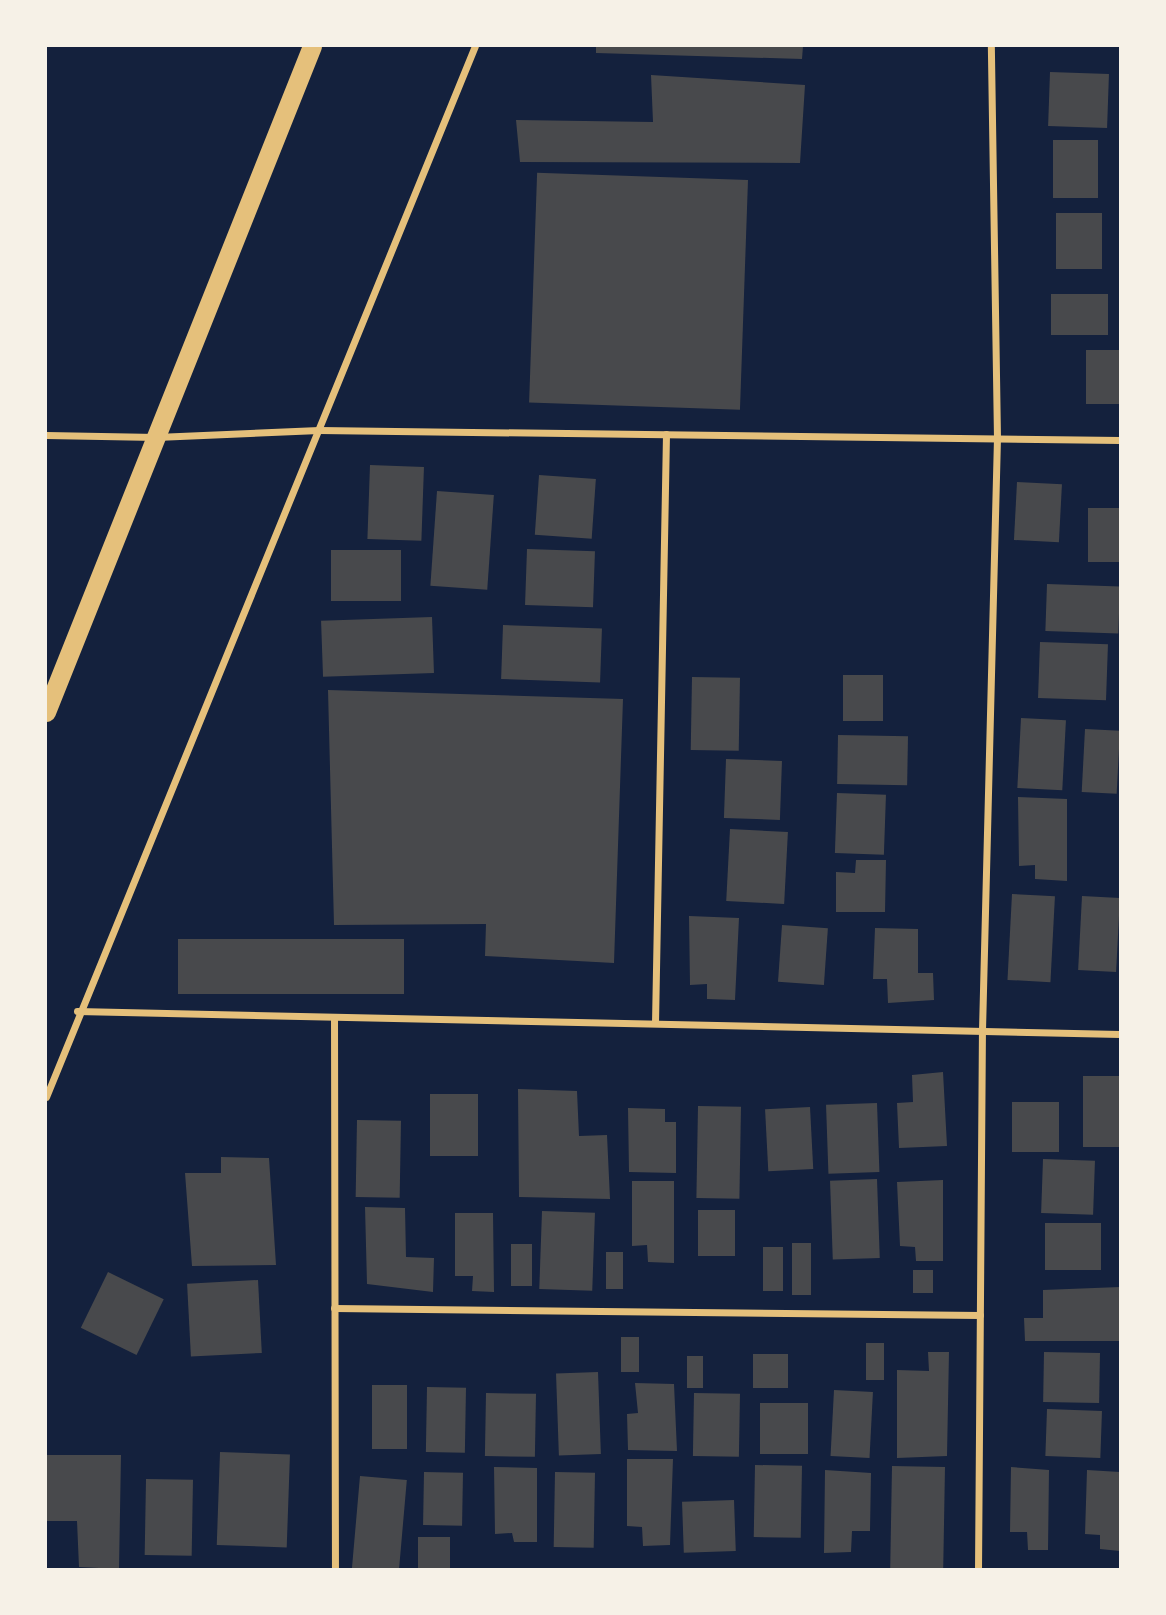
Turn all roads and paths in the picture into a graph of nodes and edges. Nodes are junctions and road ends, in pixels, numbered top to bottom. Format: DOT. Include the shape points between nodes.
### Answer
graph roads {
  1 [pos="312,46"];
  2 [pos="475,46"];
  3 [pos="991,46"];
  4 [pos="319,430"];
  5 [pos="666,434"];
  6 [pos="46,435"];
  7 [pos="156,437"];
  8 [pos="997,438"];
  9 [pos="1121,440"];
  10 [pos="46,712"];
  11 [pos="78,1011"];
  12 [pos="334,1017"];
  13 [pos="655,1023"];
  14 [pos="982,1030"];
  15 [pos="1121,1034"];
  16 [pos="46,1097"];
  17 [pos="334,1308"];
  18 [pos="980,1315"];
  19 [pos="335,1570"];
  20 [pos="978,1570"];
  1 -- 7 [label="highway"];
  2 -- 4 [label="street"];
  3 -- 8 [label="street"];
  4 -- 5 [label="street"];
  4 -- 7 [label="street"];
  4 -- 11 [label="street"];
  5 -- 8 [label="street"];
  5 -- 13 [label="street"];
  6 -- 7 [label="street"];
  7 -- 10 [label="highway"];
  8 -- 9 [label="street"];
  8 -- 14 [label="street"];
  11 -- 12 [label="street"];
  11 -- 16 [label="street"];
  12 -- 13 [label="street"];
  12 -- 17 [label="street"];
  13 -- 14 [label="street"];
  14 -- 15 [label="street"];
  14 -- 18 [label="street"];
  17 -- 18 [label="street"];
  17 -- 19 [label="street"];
  18 -- 20 [label="street"];
}
